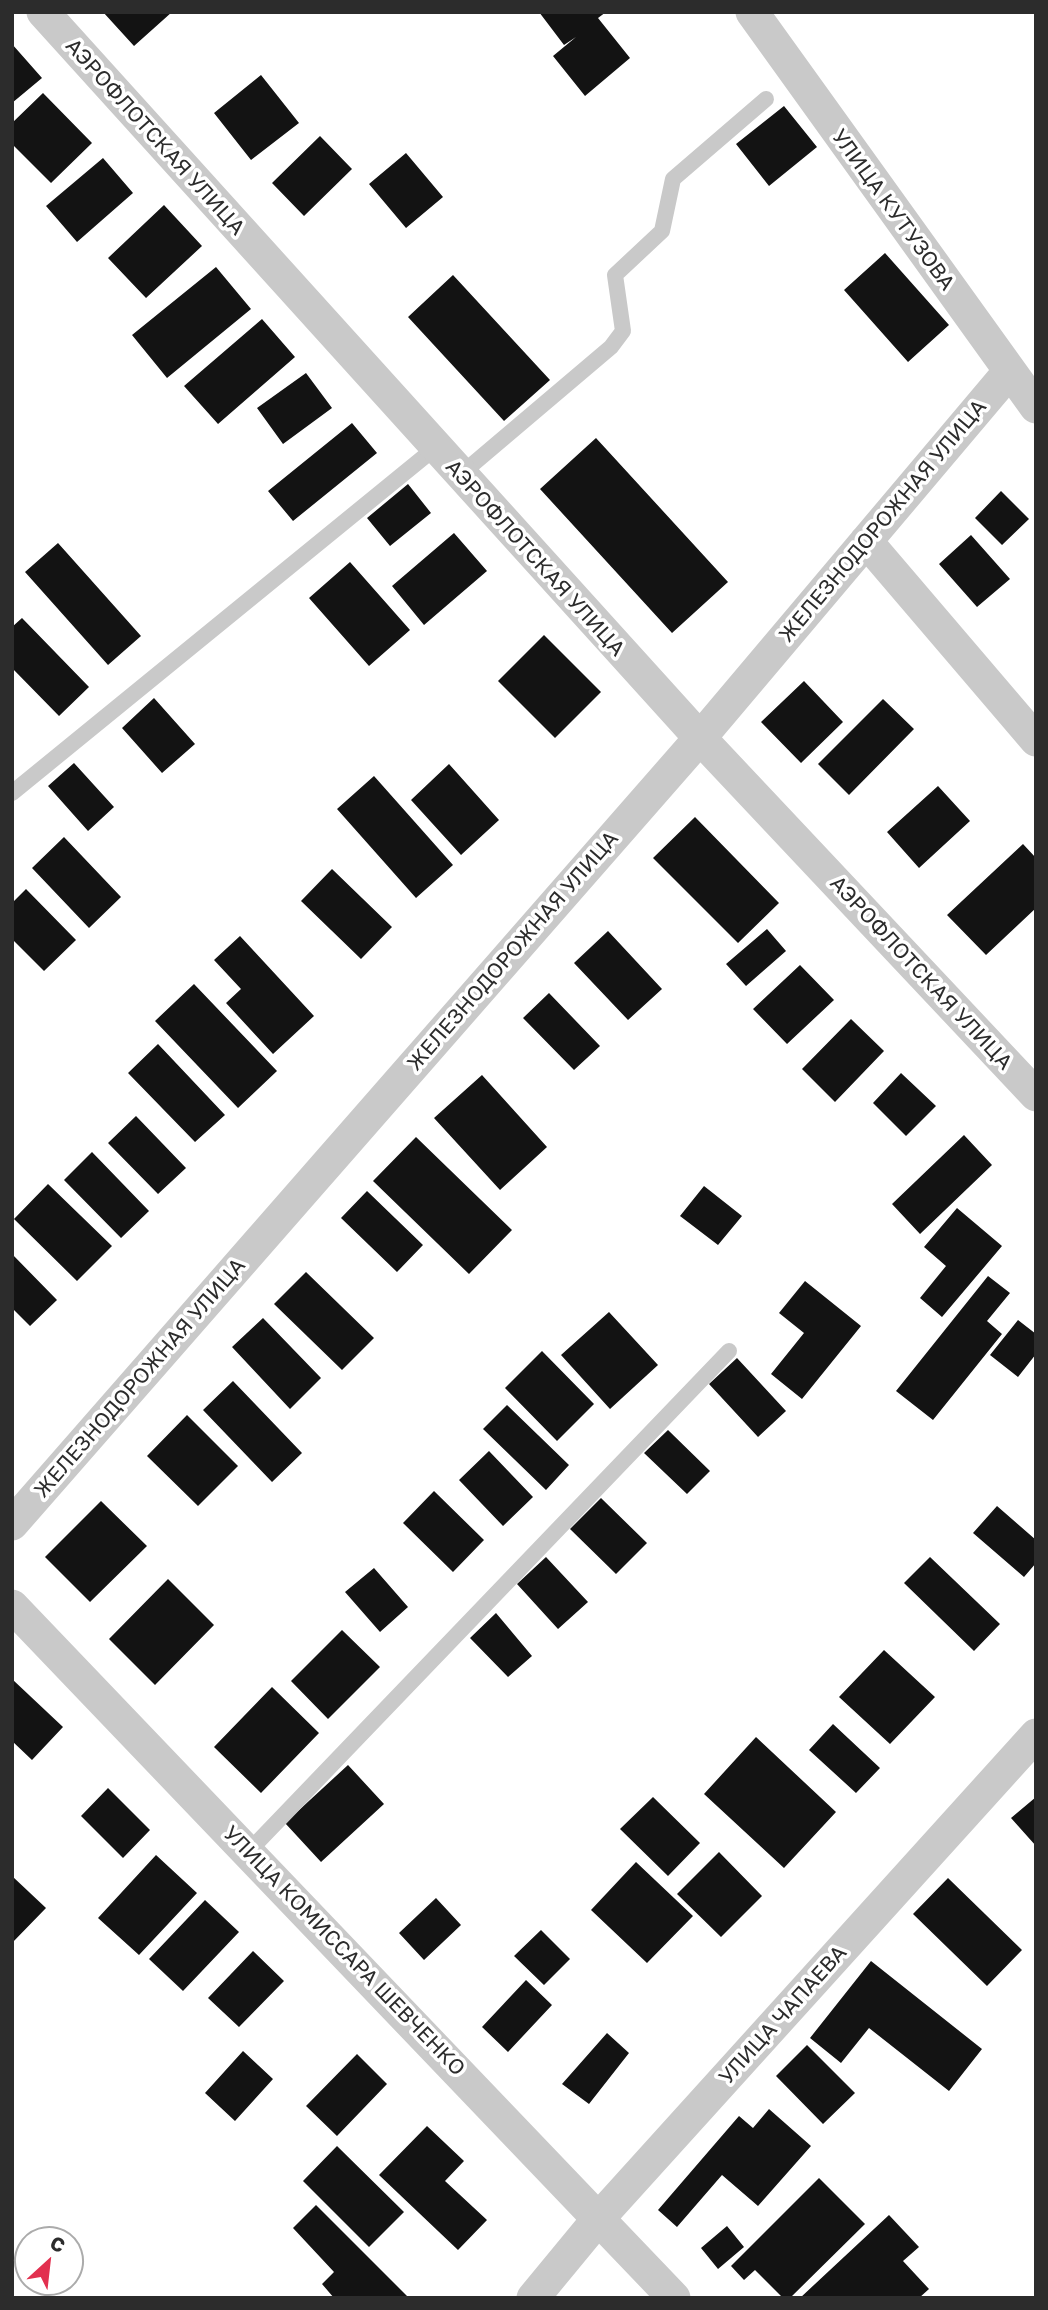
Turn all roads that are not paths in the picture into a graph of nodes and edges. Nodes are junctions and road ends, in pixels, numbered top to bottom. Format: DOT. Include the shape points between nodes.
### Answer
graph roads {
  1 [pos="43,12"];
  2 [pos="752,12"];
  3 [pos="766,99"];
  4 [pos="1009,372"];
  5 [pos="1036,407"];
  6 [pos="435,448"];
  7 [pos="460,475"];
  8 [pos="866,541"];
  9 [pos="699,738"];
  10 [pos="1036,740"];
  11 [pos="12,793"];
  12 [pos="1036,1095"];
  13 [pos="729,1351"];
  14 [pos="12,1524"];
  15 [pos="12,1606"];
  16 [pos="1036,1735"];
  17 [pos="249,1852"];
  18 [pos="599,2218"];
  19 [pos="533,2298"];
  20 [pos="674,2298"];
  1 -- 6 [label="street, АЭРОФЛОТСКАЯ УЛИЦА"];
  2 -- 4 [label="street, УЛИЦА КУТУЗОВА"];
  3 -- 7 [label="lane" via="673,180 662,231 615,275 623,331 611,347"];
  4 -- 5 [label="street, УЛИЦА КУТУЗОВА"];
  4 -- 8 [label="street, ЖЕЛЕЗНОДОРОЖНАЯ УЛИЦА"];
  6 -- 7 [label="street, АЭРОФЛОТСКАЯ УЛИЦА"];
  6 -- 11 [label="lane"];
  7 -- 9 [label="street, АЭРОФЛОТСКАЯ УЛИЦА"];
  8 -- 9 [label="street, ЖЕЛЕЗНОДОРОЖНАЯ УЛИЦА"];
  8 -- 10 [label="street"];
  9 -- 12 [label="street, АЭРОФЛОТСКАЯ УЛИЦА"];
  9 -- 14 [label="street, ЖЕЛЕЗНОДОРОЖНАЯ УЛИЦА"];
  13 -- 17 [label="lane"];
  15 -- 17 [label="street, УЛИЦА КОМИССАРА ШЕВЧЕНКО"];
  16 -- 18 [label="street, УЛИЦА ЧАПАЕВА"];
  17 -- 18 [label="street, УЛИЦА КОМИССАРА ШЕВЧЕНКО"];
  18 -- 19 [label="street, УЛИЦА ЧАПАЕВА"];
  18 -- 20 [label="street, УЛИЦА КОМИССАРА ШЕВЧЕНКО"];
}
